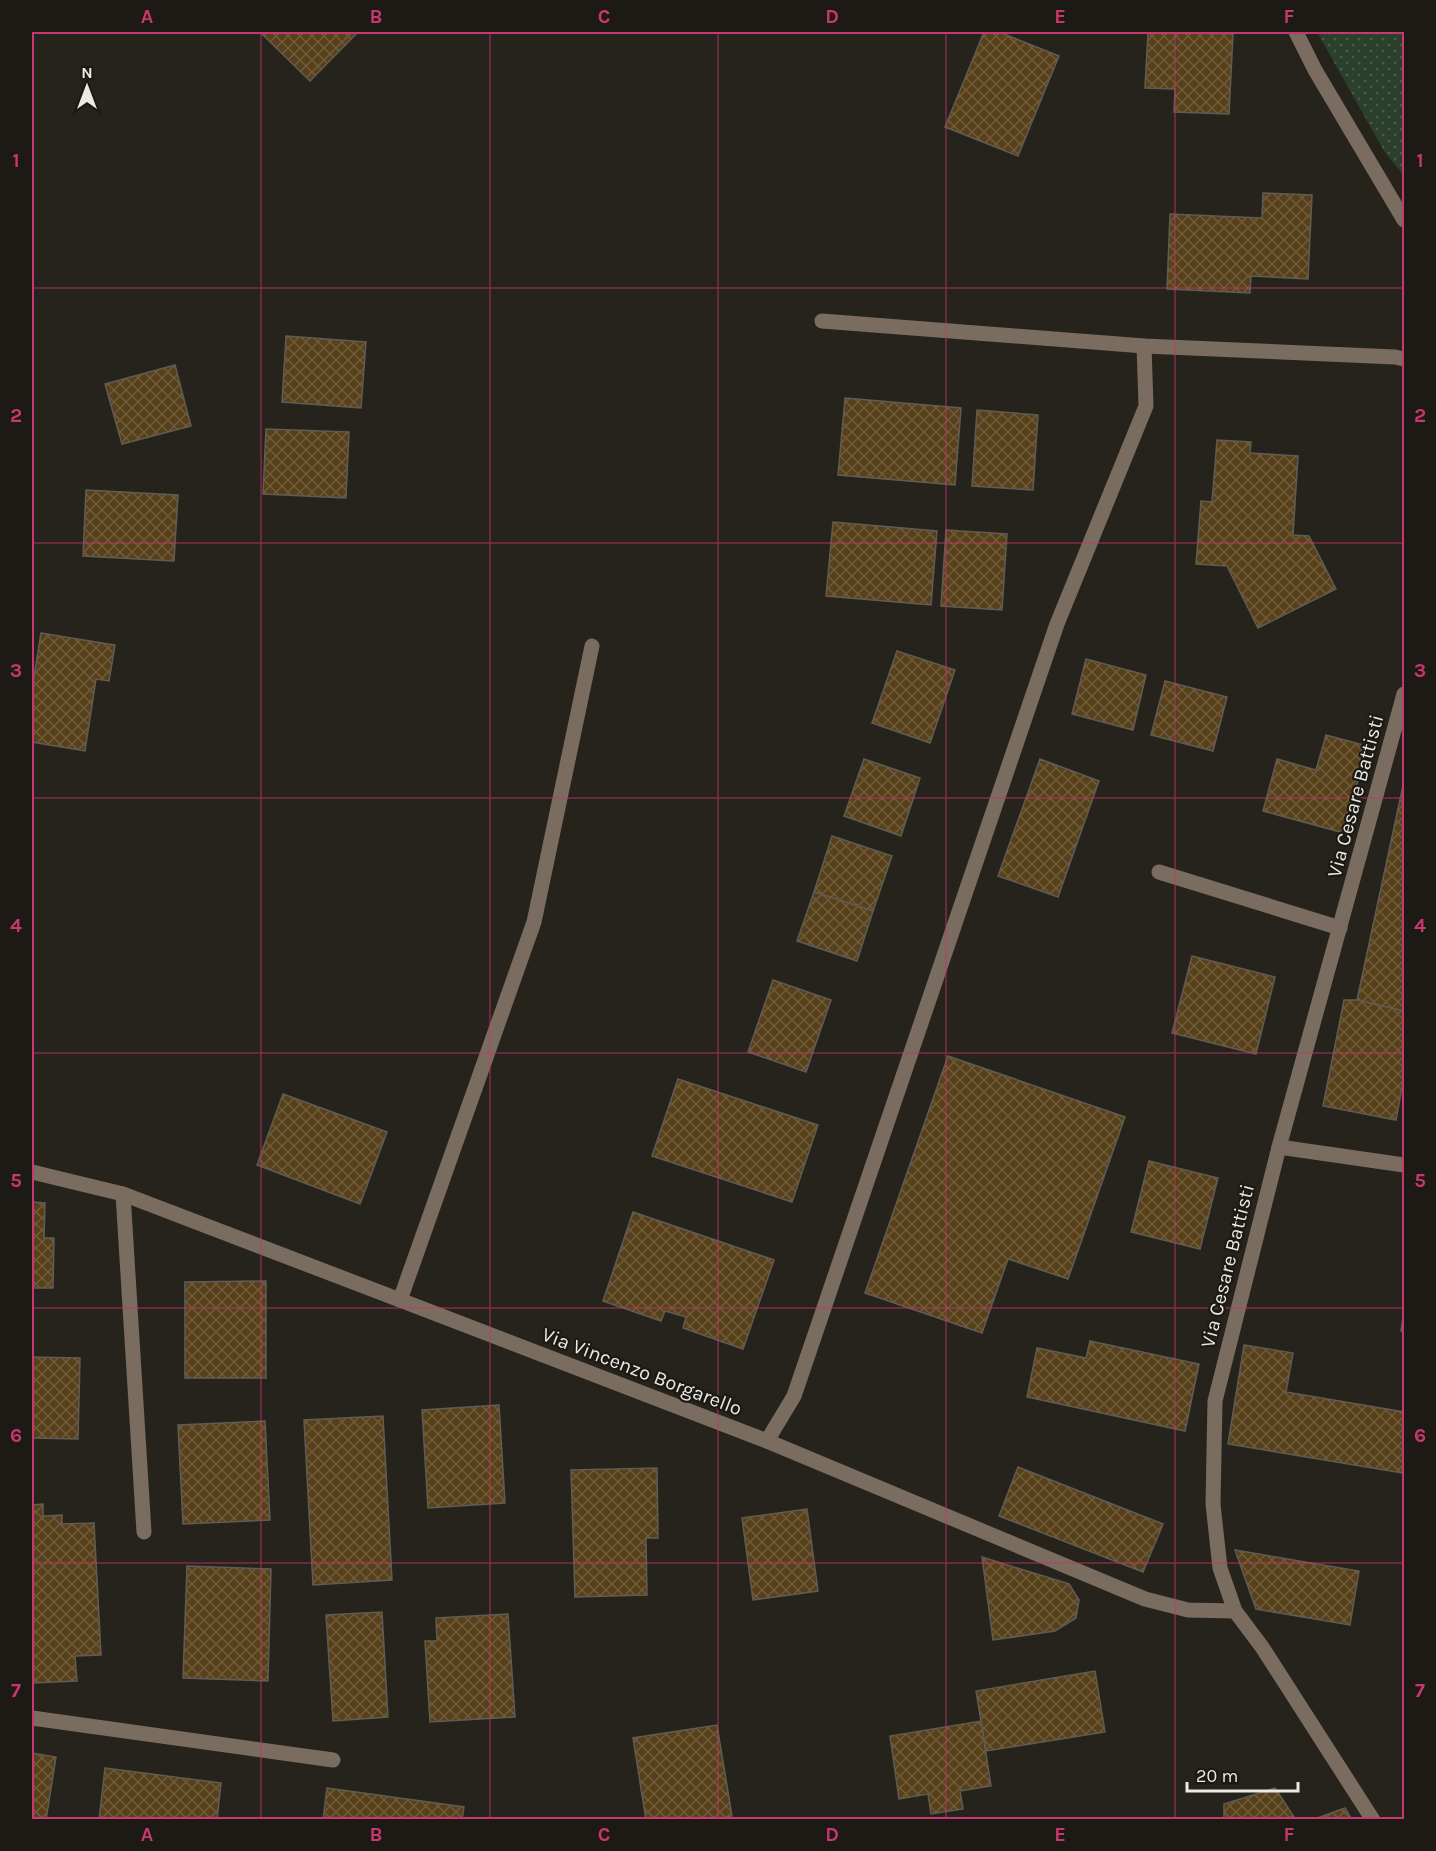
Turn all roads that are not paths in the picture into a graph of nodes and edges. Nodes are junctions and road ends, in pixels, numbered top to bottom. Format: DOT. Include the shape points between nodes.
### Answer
graph roads {
  1 [pos="1296,32"];
  2 [pos="1404,220"];
  3 [pos="822,321"];
  4 [pos="1144,346"];
  5 [pos="1404,359"];
  6 [pos="592,646"];
  7 [pos="1404,694"];
  8 [pos="1159,872"];
  9 [pos="1340,928"];
  10 [pos="1279,1147"];
  11 [pos="1404,1165"];
  12 [pos="32,1172"];
  13 [pos="123,1194"];
  14 [pos="400,1300"];
  15 [pos="767,1441"];
  16 [pos="144,1532"];
  17 [pos="1235,1611"];
  18 [pos="32,1718"];
  19 [pos="333,1760"];
  20 [pos="1373,1820"];
  1 -- 2 [label="street"];
  3 -- 4 [label="street"];
  4 -- 5 [label="street"];
  4 -- 15 [label="street" via="1146,406 1057,624 794,1396"];
  6 -- 14 [label="street" via="534,922"];
  7 -- 9 [label="street, Via Cesare Battisti"];
  8 -- 9 [label="street"];
  9 -- 10 [label="street, Via Cesare Battisti"];
  10 -- 11 [label="street"];
  10 -- 17 [label="street, Via Cesare Battisti" via="1215,1401 1213,1504 1220,1568"];
  12 -- 13 [label="street, Via Vincenzo Borgarello"];
  13 -- 14 [label="street, Via Vincenzo Borgarello"];
  13 -- 16 [label="street"];
  14 -- 15 [label="street, Via Vincenzo Borgarello"];
  15 -- 17 [label="street, Via Vincenzo Borgarello" via="1145,1599 1188,1610"];
  17 -- 20 [label="street, Via Cesare Battisti"];
  18 -- 19 [label="street"];
}
